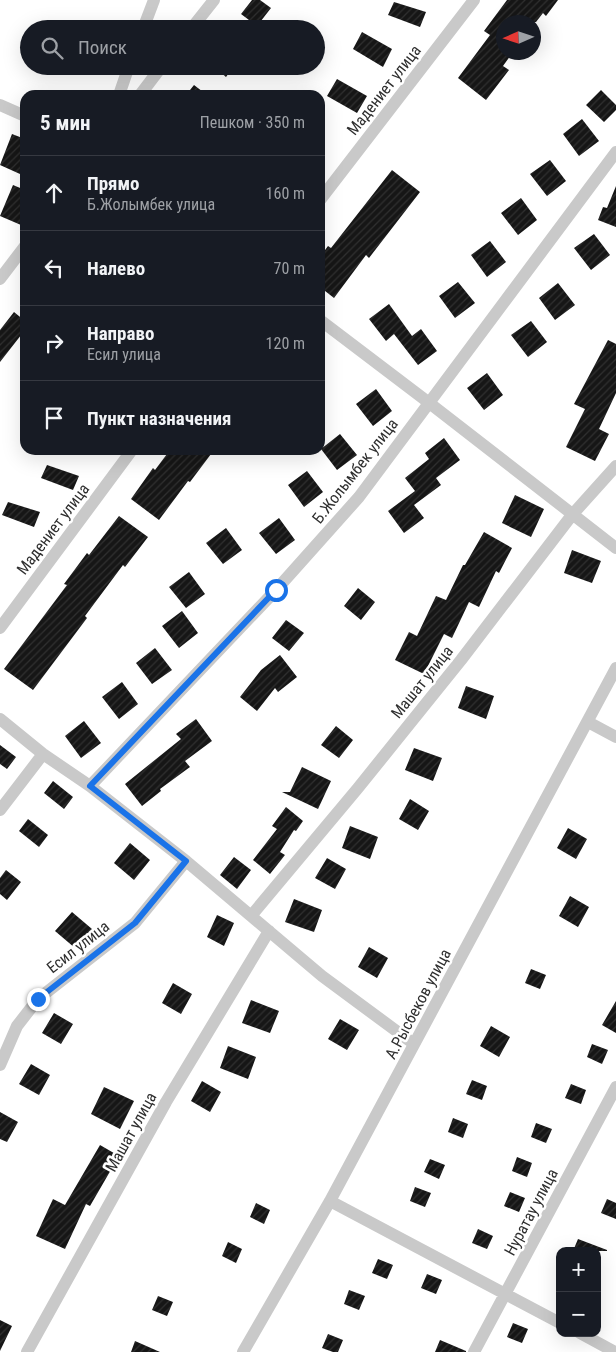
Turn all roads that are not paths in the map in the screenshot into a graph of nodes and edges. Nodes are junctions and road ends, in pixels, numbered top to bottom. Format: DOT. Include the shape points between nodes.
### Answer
graph roads {
  1 [pos="154,0"];
  2 [pos="214,0"];
  3 [pos="474,0"];
  4 [pos="146,20"];
  5 [pos="198,20"];
  6 [pos="126,75"];
  7 [pos="155,75"];
  8 [pos="121,90"];
  9 [pos="144,90"];
  10 [pos="0,105"];
  11 [pos="20,114"];
  12 [pos="616,152"];
  13 [pos="325,194"];
  14 [pos="20,253"];
  15 [pos="0,279"];
  16 [pos="325,324"];
  17 [pos="428,402"];
  18 [pos="128,455"];
  19 [pos="616,466"];
  20 [pos="572,515"];
  21 [pos="616,548"];
  22 [pos="0,628"];
  23 [pos="616,668"];
  24 [pos="0,719"];
  25 [pos="588,722"];
  26 [pos="616,737"];
  27 [pos="43,754"];
  28 [pos="90,786"];
  29 [pos="0,810"];
  30 [pos="186,861"];
  31 [pos="251,916"];
  32 [pos="269,931"];
  33 [pos="414,1044"];
  34 [pos="0,1065"];
  35 [pos="616,1087"];
  36 [pos="330,1202"];
  37 [pos="505,1295"];
  38 [pos="556,1321"];
  39 [pos="587,1337"];
  40 [pos="28,1352"];
  41 [pos="243,1352"];
  42 [pos="474,1352"];
  43 [pos="615,1352"];
  1 -- 4 [label="street"];
  2 -- 5 [label="street"];
  3 -- 13 [label="street, Мадениет улица"];
  6 -- 8 [label="street"];
  7 -- 9 [label="street"];
  10 -- 11 [label="street"];
  12 -- 17 [label="street, Б.Жолымбек улица"];
  14 -- 15 [label="street"];
  16 -- 17 [label="street"];
  17 -- 20 [label="street"];
  17 -- 28 [label="street, Б.Жолымбек улица" via="359,497"];
  18 -- 22 [label="street, Мадениет улица"];
  19 -- 20 [label="street, Машат улица"];
  20 -- 21 [label="street"];
  20 -- 31 [label="street, Машат улица" via="449,675"];
  23 -- 25 [label="street, А.Рысбеков улица"];
  24 -- 27 [label="street"];
  25 -- 26 [label="street"];
  25 -- 33 [label="street, А.Рысбеков улица"];
  27 -- 28 [label="street"];
  27 -- 29 [label="street"];
  28 -- 30 [label="street"];
  30 -- 31 [label="street"];
  30 -- 34 [label="street, Есил улица" via="135,923 38,999 17,1026"];
  31 -- 32 [label="street"];
  32 -- 33 [label="street" via="322,976"];
  32 -- 40 [label="street, Машат улица" via="161,1111"];
  33 -- 36 [label="street, А.Рысбеков улица"];
  35 -- 37 [label="street, Нуратау улица"];
  36 -- 37 [label="street"];
  36 -- 41 [label="street, А.Рысбеков улица"];
  37 -- 38 [label="street"];
  37 -- 42 [label="street, Нуратау улица"];
  39 -- 43 [label="street"];
}
